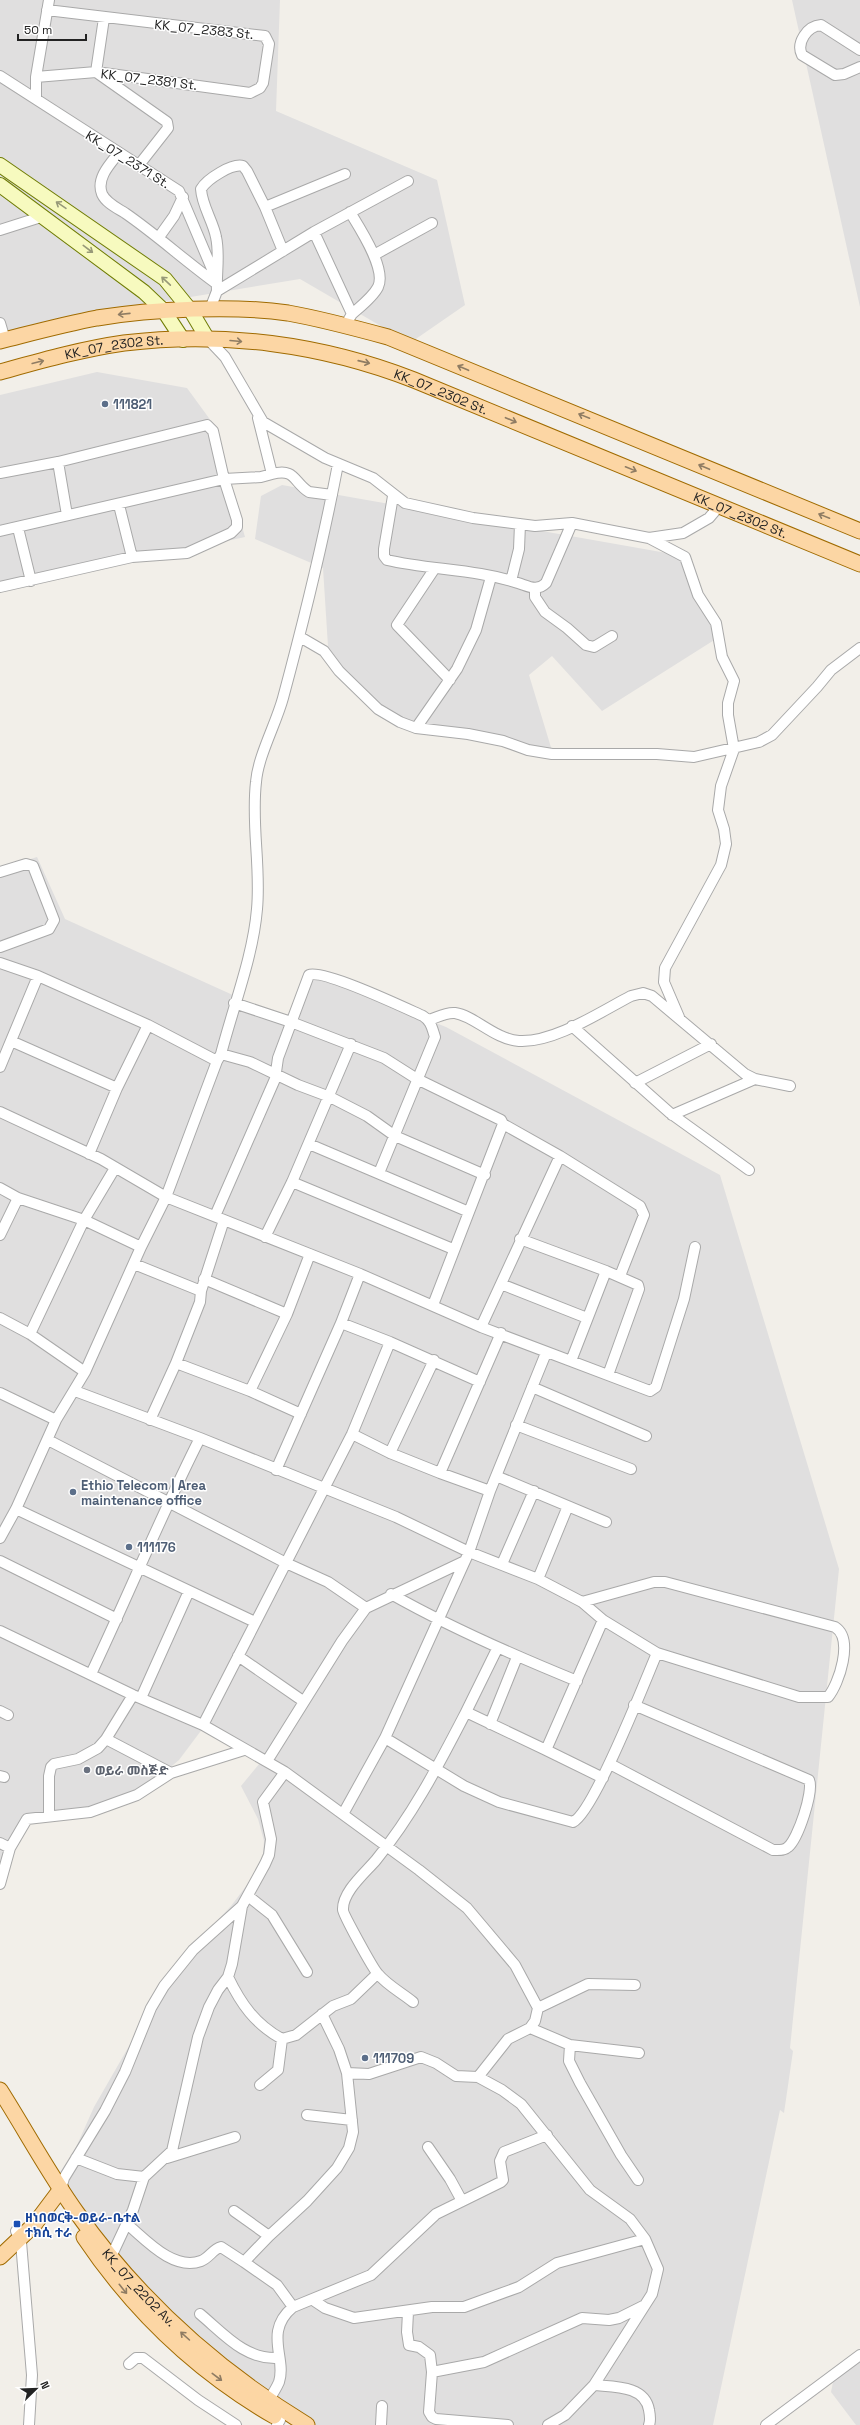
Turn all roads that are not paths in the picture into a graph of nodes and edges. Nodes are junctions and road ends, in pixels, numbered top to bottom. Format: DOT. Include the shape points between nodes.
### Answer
graph roads {
  1 [pos="48,5"];
  2 [pos="104,18"];
  3 [pos="860,50"];
  4 [pos="860,67"];
  5 [pos="96,72"];
  6 [pos="0,76"];
  7 [pos="36,77"];
  8 [pos="260,88"];
  9 [pos="36,99"];
  10 [pos="118,154"];
  11 [pos="0,165"];
  12 [pos="139,165"];
  13 [pos="345,174"];
  14 [pos="408,181"];
  15 [pos="0,185"];
  16 [pos="183,197"];
  17 [pos="265,207"];
  18 [pos="350,212"];
  19 [pos="44,216"];
  20 [pos="432,223"];
  21 [pos="0,230"];
  22 [pos="314,232"];
  23 [pos="159,237"];
  24 [pos="283,251"];
  25 [pos="374,255"];
  26 [pos="216,284"];
  27 [pos="210,309"];
  28 [pos="191,310"];
  29 [pos="164,311"];
  30 [pos="349,320"];
  31 [pos="0,322"];
  32 [pos="207,338"];
  33 [pos="2,340"];
  34 [pos="183,340"];
  35 [pos="0,372"];
  36 [pos="257,415"];
  37 [pos="58,462"];
  38 [pos="338,464"];
  39 [pos="0,473"];
  40 [pos="272,474"];
  41 [pos="224,479"];
  42 [pos="332,494"];
  43 [pos="393,496"];
  44 [pos="119,505"];
  45 [pos="720,505"];
  46 [pos="67,516"];
  47 [pos="572,523"];
  48 [pos="520,524"];
  49 [pos="18,528"];
  50 [pos="0,531"];
  51 [pos="860,531"];
  52 [pos="649,538"];
  53 [pos="132,557"];
  54 [pos="860,564"];
  55 [pos="435,568"];
  56 [pos="491,577"];
  57 [pos="31,581"];
  58 [pos="511,581"];
  59 [pos="0,587"];
  60 [pos="535,588"];
  61 [pos="612,636"];
  62 [pos="300,637"];
  63 [pos="860,648"];
  64 [pos="450,680"];
  65 [pos="416,728"];
  66 [pos="734,749"];
  67 [pos="0,872"];
  68 [pos="0,947"];
  69 [pos="0,963"];
  70 [pos="38,976"];
  71 [pos="234,1003"];
  72 [pos="679,1017"];
  73 [pos="429,1020"];
  74 [pos="291,1022"];
  75 [pos="148,1025"];
  76 [pos="572,1026"];
  77 [pos="11,1040"];
  78 [pos="351,1044"];
  79 [pos="711,1044"];
  80 [pos="219,1058"];
  81 [pos="0,1067"];
  82 [pos="275,1074"];
  83 [pos="417,1079"];
  84 [pos="754,1079"];
  85 [pos="635,1083"];
  86 [pos="790,1086"];
  87 [pos="118,1088"];
  88 [pos="330,1097"];
  89 [pos="0,1112"];
  90 [pos="672,1115"];
  91 [pos="503,1124"];
  92 [pos="395,1136"];
  93 [pos="308,1144"];
  94 [pos="89,1154"];
  95 [pos="560,1156"];
  96 [pos="114,1168"];
  97 [pos="749,1170"];
  98 [pos="379,1173"];
  99 [pos="484,1175"];
  100 [pos="292,1182"];
  101 [pos="0,1188"];
  102 [pos="166,1197"];
  103 [pos="18,1198"];
  104 [pos="469,1212"];
  105 [pos="219,1218"];
  106 [pos="84,1220"];
  107 [pos="0,1236"];
  108 [pos="265,1236"];
  109 [pos="520,1239"];
  110 [pos="141,1247"];
  111 [pos="695,1247"];
  112 [pos="453,1249"];
  113 [pos="310,1254"];
  114 [pos="134,1264"];
  115 [pos="606,1271"];
  116 [pos="360,1274"];
  117 [pos="620,1276"];
  118 [pos="204,1279"];
  119 [pos="501,1284"];
  120 [pos="201,1291"];
  121 [pos="432,1305"];
  122 [pos="287,1314"];
  123 [pos="0,1318"];
  124 [pos="587,1318"];
  125 [pos="341,1323"];
  126 [pos="481,1327"];
  127 [pos="30,1334"];
  128 [pos="501,1334"];
  129 [pos="390,1342"];
  130 [pos="546,1352"];
  131 [pos="434,1360"];
  132 [pos="571,1361"];
  133 [pos="176,1363"];
  134 [pos="85,1372"];
  135 [pos="608,1375"];
  136 [pos="480,1382"];
  137 [pos="532,1387"];
  138 [pos="75,1391"];
  139 [pos="250,1391"];
  140 [pos="0,1393"];
  141 [pos="301,1414"];
  142 [pos="56,1420"];
  143 [pos="150,1420"];
  144 [pos="516,1425"];
  145 [pos="352,1434"];
  146 [pos="646,1436"];
  147 [pos="200,1438"];
  148 [pos="48,1440"];
  149 [pos="390,1453"];
  150 [pos="276,1470"];
  151 [pos="631,1470"];
  152 [pos="440,1473"];
  153 [pos="496,1476"];
  154 [pos="324,1489"];
  155 [pos="490,1491"];
  156 [pos="534,1492"];
  157 [pos="168,1502"];
  158 [pos="568,1506"];
  159 [pos="16,1508"];
  160 [pos="606,1522"];
  161 [pos="0,1538"];
  162 [pos="467,1557"];
  163 [pos="0,1561"];
  164 [pos="286,1564"];
  165 [pos="502,1564"];
  166 [pos="140,1569"];
  167 [pos="538,1579"];
  168 [pos="190,1591"];
  169 [pos="391,1594"];
  170 [pos="582,1602"];
  171 [pos="366,1608"];
  172 [pos="117,1619"];
  173 [pos="603,1620"];
  174 [pos="438,1621"];
  175 [pos="255,1622"];
  176 [pos="0,1631"];
  177 [pos="497,1649"];
  178 [pos="657,1653"];
  179 [pos="238,1656"];
  180 [pos="517,1657"];
  181 [pos="91,1674"];
  182 [pos="577,1681"];
  183 [pos="137,1696"];
  184 [pos="303,1701"];
  185 [pos="634,1705"];
  186 [pos="466,1712"];
  187 [pos="490,1724"];
  188 [pos="203,1725"];
  189 [pos="385,1738"];
  190 [pos="106,1739"];
  191 [pos="244,1750"];
  192 [pos="546,1750"];
  193 [pos="267,1761"];
  194 [pos="610,1764"];
  195 [pos="437,1768"];
  196 [pos="285,1772"];
  197 [pos="171,1773"];
  198 [pos="603,1778"];
  199 [pos="343,1814"];
  200 [pos="49,1816"];
  201 [pos="0,1843"];
  202 [pos="387,1847"];
  203 [pos="10,1848"];
  204 [pos="0,1884"];
  205 [pos="248,1896"];
  206 [pos="242,1906"];
  207 [pos="307,1972"];
  208 [pos="378,1974"];
  209 [pos="228,1977"];
  210 [pos="635,1984"];
  211 [pos="413,2002"];
  212 [pos="538,2008"];
  213 [pos="322,2014"];
  214 [pos="530,2028"];
  215 [pos="282,2039"];
  216 [pos="570,2045"];
  217 [pos="639,2053"];
  218 [pos="347,2072"];
  219 [pos="478,2078"];
  220 [pos="0,2085"];
  221 [pos="260,2085"];
  222 [pos="0,2090"];
  223 [pos="0,2109"];
  224 [pos="306,2115"];
  225 [pos="19,2119"];
  226 [pos="352,2120"];
  227 [pos="547,2135"];
  228 [pos="235,2137"];
  229 [pos="428,2147"];
  230 [pos="76,2158"];
  231 [pos="167,2158"];
  232 [pos="144,2177"];
  233 [pos="638,2180"];
  234 [pos="57,2187"];
  235 [pos="462,2201"];
  236 [pos="234,2211"];
  237 [pos="127,2224"];
  238 [pos="18,2235"];
  239 [pos="269,2236"];
  240 [pos="645,2239"];
  241 [pos="0,2247"];
  242 [pos="0,2256"];
  243 [pos="111,2256"];
  244 [pos="244,2262"];
  245 [pos="313,2300"];
  246 [pos="643,2306"];
  247 [pos="293,2307"];
  248 [pos="408,2312"];
  249 [pos="200,2314"];
  250 [pos="860,2355"];
  251 [pos="278,2358"];
  252 [pos="129,2364"];
  253 [pos="432,2372"];
  254 [pos="594,2385"];
  255 [pos="268,2401"];
  256 [pos="382,2406"];
  257 [pos="282,2423"];
  258 [pos="29,2425"];
  259 [pos="236,2425"];
  260 [pos="307,2425"];
  261 [pos="381,2425"];
  262 [pos="508,2425"];
  263 [pos="548,2425"];
  264 [pos="650,2425"];
  265 [pos="766,2425"];
  1 -- 2 [label="street, KK_07_2383 St."];
  1 -- 7 [label="street"];
  2 -- 5 [label="street"];
  2 -- 8 [label="street, KK_07_2383 St." via="265,36 269,44"];
  3 -- 4 [label="street" via="821,25 815,25 805,33 800,45 802,55 835,75"];
  5 -- 7 [label="street, KK_07_2381 St."];
  5 -- 8 [label="street, KK_07_2381 St." via="250,93"];
  5 -- 12 [label="street" via="167,122 168,128"];
  6 -- 9 [label="street, KK_07_2371 St."];
  7 -- 9 [label="street"];
  9 -- 10 [label="street, KK_07_2371 St."];
  10 -- 12 [label="street, KK_07_2371 St."];
  10 -- 23 [label="street" via="102,176 102,193 106,200"];
  28 -- 11 [label="street, one-way" via="165,279"];
  12 -- 16 [label="street, KK_07_2371 St." via="172,185"];
  13 -- 17 [label="street"];
  14 -- 18 [label="street"];
  15 -- 19 [label="street"];
  16 -- 23 [label="street" via="174,216"];
  16 -- 26 [label="street, KK_07_2371 St."];
  17 -- 24 [label="street"];
  17 -- 26 [label="street" via="243,166 238,165 203,186 201,194 217,238"];
  18 -- 22 [label="street"];
  18 -- 25 [label="street"];
  19 -- 21 [label="street"];
  19 -- 29 [label="street, one-way" via="132,282"];
  20 -- 25 [label="street"];
  22 -- 24 [label="street"];
  22 -- 30 [label="street"];
  23 -- 26 [label="street"];
  24 -- 26 [label="street"];
  25 -- 30 [label="street" via="380,280 378,286"];
  26 -- 27 [label="street"];
  27 -- 28 [label="main road"];
  27 -- 30 [label="main road" via="287,313"];
  28 -- 29 [label="main road"];
  28 -- 32 [label="street"];
  29 -- 33 [label="main road, one-way" via="96,318"];
  29 -- 34 [label="street"];
  51 -- 30 [label="main road, one-way"];
  31 -- 33 [label="street"];
  32 -- 34 [label="main road, KK_07_2302 St."];
  32 -- 36 [label="street" via="225,357"];
  32 -- 45 [label="main road, KK_07_2302 St., one-way" via="280,344 371,363"];
  35 -- 34 [label="main road, KK_07_2302 St., one-way" via="124,343"];
  36 -- 38 [label="street" via="270,428"];
  36 -- 40 [label="street"];
  37 -- 39 [label="street"];
  37 -- 41 [label="street" via="207,425 213,431"];
  37 -- 46 [label="street"];
  38 -- 42 [label="street"];
  38 -- 43 [label="street" via="373,478 385,485"];
  40 -- 41 [label="street"];
  40 -- 42 [label="street" via="286,472 293,475 310,492"];
  41 -- 44 [label="street"];
  41 -- 53 [label="street" via="237,520 237,527 231,534 187,553"];
  42 -- 62 [label="street"];
  43 -- 48 [label="street" via="405,503 458,515"];
  43 -- 55 [label="street" via="384,556 388,560"];
  44 -- 46 [label="street"];
  44 -- 53 [label="street"];
  45 -- 52 [label="street" via="709,518 683,533"];
  45 -- 54 [label="main road, KK_07_2302 St."];
  46 -- 49 [label="street"];
  47 -- 48 [label="street" via="535,526"];
  47 -- 52 [label="street"];
  47 -- 60 [label="street" via="546,583 542,588"];
  48 -- 58 [label="street"];
  49 -- 50 [label="street"];
  49 -- 57 [label="street"];
  52 -- 66 [label="street" via="685,557 698,595 716,622 722,657 734,681 728,704"];
  53 -- 57 [label="street"];
  55 -- 56 [label="street"];
  55 -- 64 [label="street" via="397,625"];
  56 -- 58 [label="street"];
  56 -- 64 [label="street" via="476,630"];
  57 -- 59 [label="street"];
  58 -- 60 [label="street"];
  60 -- 61 [label="street" via="535,597 545,612 586,645 594,647"];
  62 -- 65 [label="street" via="324,651 378,709"];
  62 -- 71 [label="street" via="282,704 256,781 254,836 258,855 255,932"];
  63 -- 66 [label="street" via="831,670 772,735 760,742"];
  64 -- 65 [label="street"];
  65 -- 66 [label="street" via="468,734 552,754 657,754 694,757"];
  66 -- 72 [label="street" via="721,786 718,810 726,844 721,865 665,968 664,982"];
  67 -- 68 [label="street" via="26,864 33,866 54,920 49,929"];
  69 -- 70 [label="street"];
  70 -- 75 [label="street"];
  70 -- 77 [label="street"];
  71 -- 74 [label="street"];
  71 -- 80 [label="street"];
  72 -- 76 [label="street" via="652,996 643,993 631,996"];
  72 -- 79 [label="street"];
  73 -- 74 [label="street" via="335,979 313,974 310,975"];
  73 -- 76 [label="street" via="444,1014 456,1013 504,1038 520,1041 543,1038"];
  73 -- 83 [label="street" via="435,1037"];
  74 -- 78 [label="street"];
  74 -- 82 [label="street"];
  75 -- 80 [label="street"];
  75 -- 87 [label="street"];
  76 -- 85 [label="street"];
  77 -- 81 [label="street"];
  77 -- 87 [label="street"];
  78 -- 83 [label="street" via="384,1058"];
  78 -- 88 [label="street"];
  79 -- 84 [label="street"];
  79 -- 85 [label="street"];
  80 -- 82 [label="street" via="250,1062"];
  80 -- 102 [label="street"];
  82 -- 88 [label="street"];
  82 -- 105 [label="street"];
  83 -- 91 [label="street" via="502,1120"];
  83 -- 92 [label="street"];
  84 -- 86 [label="street"];
  84 -- 90 [label="street"];
  85 -- 90 [label="street"];
  87 -- 94 [label="street"];
  88 -- 92 [label="street" via="367,1116"];
  88 -- 93 [label="street"];
  89 -- 94 [label="street"];
  90 -- 97 [label="street"];
  91 -- 95 [label="street"];
  91 -- 99 [label="street"];
  92 -- 98 [label="street"];
  92 -- 99 [label="street"];
  93 -- 98 [label="street"];
  93 -- 100 [label="street"];
  94 -- 96 [label="street"];
  95 -- 109 [label="street"];
  95 -- 117 [label="street" via="643,1210 644,1215"];
  96 -- 102 [label="street"];
  96 -- 106 [label="street"];
  98 -- 104 [label="street"];
  99 -- 104 [label="street"];
  100 -- 108 [label="street"];
  100 -- 112 [label="street"];
  101 -- 103 [label="street"];
  102 -- 105 [label="street"];
  102 -- 110 [label="street"];
  103 -- 106 [label="street"];
  103 -- 107 [label="street"];
  104 -- 112 [label="street"];
  105 -- 108 [label="street"];
  105 -- 118 [label="street"];
  106 -- 110 [label="street"];
  106 -- 127 [label="street"];
  108 -- 113 [label="street"];
  109 -- 115 [label="street"];
  109 -- 119 [label="street"];
  110 -- 114 [label="street"];
  111 -- 135 [label="street" via="684,1299 656,1387 650,1391"];
  112 -- 121 [label="street"];
  113 -- 116 [label="street"];
  113 -- 122 [label="street"];
  114 -- 120 [label="street"];
  114 -- 134 [label="street"];
  115 -- 117 [label="street"];
  115 -- 124 [label="street"];
  116 -- 121 [label="street"];
  116 -- 125 [label="street"];
  117 -- 135 [label="street" via="636,1282 639,1289"];
  118 -- 120 [label="street"];
  118 -- 122 [label="street"];
  119 -- 124 [label="street"];
  119 -- 126 [label="street"];
  120 -- 133 [label="street" via="200,1302"];
  121 -- 126 [label="street"];
  122 -- 139 [label="street"];
  123 -- 127 [label="street"];
  124 -- 132 [label="street"];
  125 -- 129 [label="street"];
  125 -- 141 [label="street"];
  126 -- 128 [label="street"];
  127 -- 134 [label="street"];
  128 -- 130 [label="street"];
  128 -- 136 [label="street"];
  129 -- 131 [label="street"];
  129 -- 145 [label="street"];
  130 -- 132 [label="street"];
  130 -- 137 [label="street"];
  131 -- 136 [label="street"];
  131 -- 149 [label="street"];
  132 -- 135 [label="street"];
  133 -- 139 [label="street"];
  133 -- 143 [label="street"];
  134 -- 138 [label="street"];
  136 -- 152 [label="street"];
  137 -- 144 [label="street"];
  137 -- 146 [label="street"];
  138 -- 142 [label="street"];
  138 -- 143 [label="street"];
  139 -- 141 [label="street"];
  140 -- 142 [label="street"];
  141 -- 150 [label="street"];
  142 -- 148 [label="street"];
  143 -- 147 [label="street"];
  144 -- 151 [label="street"];
  144 -- 153 [label="street"];
  145 -- 149 [label="street"];
  145 -- 154 [label="street"];
  147 -- 150 [label="street"];
  147 -- 157 [label="street"];
  148 -- 157 [label="street"];
  148 -- 159 [label="street"];
  149 -- 152 [label="street"];
  150 -- 154 [label="street"];
  152 -- 155 [label="street"];
  153 -- 155 [label="street"];
  153 -- 156 [label="street"];
  154 -- 162 [label="street" via="396,1517"];
  154 -- 164 [label="street"];
  155 -- 162 [label="street"];
  156 -- 158 [label="street"];
  156 -- 165 [label="street"];
  157 -- 164 [label="street"];
  157 -- 166 [label="street"];
  158 -- 160 [label="street"];
  158 -- 167 [label="street"];
  159 -- 161 [label="street"];
  159 -- 166 [label="street"];
  162 -- 165 [label="street"];
  162 -- 169 [label="street"];
  162 -- 174 [label="street"];
  163 -- 172 [label="street"];
  164 -- 171 [label="street" via="328,1582"];
  164 -- 175 [label="street"];
  165 -- 167 [label="street"];
  166 -- 168 [label="street"];
  166 -- 172 [label="street"];
  167 -- 170 [label="street"];
  168 -- 175 [label="street"];
  168 -- 183 [label="street"];
  169 -- 171 [label="street"];
  169 -- 174 [label="street"];
  170 -- 173 [label="street"];
  170 -- 178 [label="street" via="654,1582 665,1582 836,1627 840,1630 845,1645 837,1685 828,1697 816,1699 799,1698"];
  171 -- 184 [label="street"];
  172 -- 181 [label="street"];
  173 -- 178 [label="street"];
  173 -- 182 [label="street"];
  174 -- 177 [label="street"];
  174 -- 189 [label="street"];
  175 -- 179 [label="street"];
  176 -- 181 [label="street"];
  177 -- 180 [label="street"];
  177 -- 186 [label="street"];
  178 -- 185 [label="street"];
  179 -- 184 [label="street"];
  179 -- 188 [label="street"];
  180 -- 182 [label="street"];
  180 -- 187 [label="street"];
  181 -- 183 [label="street"];
  182 -- 192 [label="street"];
  183 -- 188 [label="street"];
  183 -- 190 [label="street"];
  184 -- 193 [label="street"];
  185 -- 194 [label="street"];
  185 -- 194 [label="street" via="809,1780 811,1789 795,1839 788,1847 773,1850"];
  186 -- 187 [label="street"];
  186 -- 195 [label="street"];
  187 -- 192 [label="street"];
  188 -- 191 [label="street"];
  189 -- 195 [label="street"];
  189 -- 199 [label="street"];
  190 -- 197 [label="street"];
  190 -- 200 [label="street" via="98,1748 87,1754 51,1768"];
  191 -- 193 [label="street"];
  191 -- 197 [label="street"];
  192 -- 198 [label="street"];
  193 -- 196 [label="street"];
  194 -- 198 [label="street"];
  195 -- 198 [label="street" via="464,1786 499,1802 570,1822 580,1816"];
  195 -- 202 [label="street"];
  196 -- 199 [label="street"];
  196 -- 205 [label="street" via="263,1802 271,1847"];
  197 -- 200 [label="street" via="137,1795 90,1812"];
  199 -- 202 [label="street"];
  200 -- 203 [label="street" via="27,1819"];
  201 -- 203 [label="street"];
  202 -- 208 [label="street" via="348,1895 343,1906 348,1924"];
  202 -- 212 [label="street" via="467,1908 515,1965"];
  203 -- 204 [label="street"];
  205 -- 206 [label="street"];
  205 -- 207 [label="street" via="272,1915"];
  206 -- 209 [label="street"];
  206 -- 230 [label="street" via="193,1950 164,1986 151,2008 125,2072 92,2135"];
  208 -- 211 [label="street"];
  208 -- 213 [label="street" via="350,1999"];
  209 -- 215 [label="street" via="250,2016 265,2030"];
  209 -- 231 [label="street" via="209,2007 198,2037 177,2136"];
  210 -- 212 [label="street" via="588,1984"];
  212 -- 214 [label="street" via="535,2021"];
  213 -- 215 [label="street" via="296,2035"];
  213 -- 218 [label="street" via="339,2048"];
  214 -- 216 [label="street"];
  214 -- 219 [label="street" via="508,2039"];
  215 -- 221 [label="street" via="278,2070"];
  216 -- 217 [label="street"];
  216 -- 233 [label="street" via="569,2061 580,2083"];
  218 -- 219 [label="street" via="369,2074 421,2057 456,2076"];
  218 -- 226 [label="street"];
  219 -- 227 [label="street" via="502,2090 521,2104"];
  220 -- 225 [label="street"];
  222 -- 225 [label="main road, KK_07_2202 Av."];
  223 -- 234 [label="main road"];
  224 -- 226 [label="street"];
  225 -- 234 [label="main road, KK_07_2202 Av."];
  226 -- 239 [label="street" via="353,2132 349,2148 337,2168 307,2201"];
  227 -- 235 [label="street" via="504,2152 501,2156 503,2180"];
  227 -- 240 [label="street" via="590,2190 630,2219"];
  228 -- 231 [label="street"];
  229 -- 235 [label="street"];
  230 -- 232 [label="street" via="117,2174"];
  230 -- 234 [label="street"];
  231 -- 232 [label="street"];
  232 -- 237 [label="street"];
  234 -- 238 [label="main road"];
  234 -- 243 [label="main road, KK_07_2202 Av."];
  234 -- 257 [label="main road, one-way" via="115,2279 152,2321 200,2364"];
  235 -- 245 [label="street" via="436,2214 423,2224 371,2275"];
  236 -- 239 [label="street"];
  237 -- 243 [label="street"];
  237 -- 244 [label="street" via="161,2252 188,2264 203,2260 221,2247"];
  238 -- 241 [label="main road"];
  238 -- 242 [label="main road"];
  238 -- 258 [label="street" via="32,2375"];
  239 -- 244 [label="street"];
  240 -- 246 [label="street" via="658,2269 652,2294"];
  240 -- 248 [label="street" via="557,2263 518,2287 481,2302 464,2307 432,2307"];
  255 -- 243 [label="main road, KK_07_2202 Av., one-way" via="183,2334"];
  244 -- 247 [label="street" via="277,2285"];
  245 -- 247 [label="street"];
  245 -- 248 [label="street" via="325,2308 354,2318"];
  246 -- 253 [label="street" via="609,2320 582,2318 484,2362"];
  246 -- 254 [label="street"];
  247 -- 251 [label="street" via="286,2312 280,2327 276,2343"];
  248 -- 253 [label="street" via="407,2332 410,2345 428,2352"];
  249 -- 251 [label="street" via="249,2353"];
  250 -- 265 [label="street"];
  251 -- 255 [label="street" via="279,2382"];
  252 -- 259 [label="street" via="139,2357 143,2358"];
  253 -- 262 [label="street" via="429,2412 432,2417"];
  254 -- 263 [label="street" via="566,2415"];
  254 -- 264 [label="street" via="641,2393 648,2404"];
  255 -- 260 [label="main road, KK_07_2202 Av."];
  256 -- 261 [label="street"];
}
